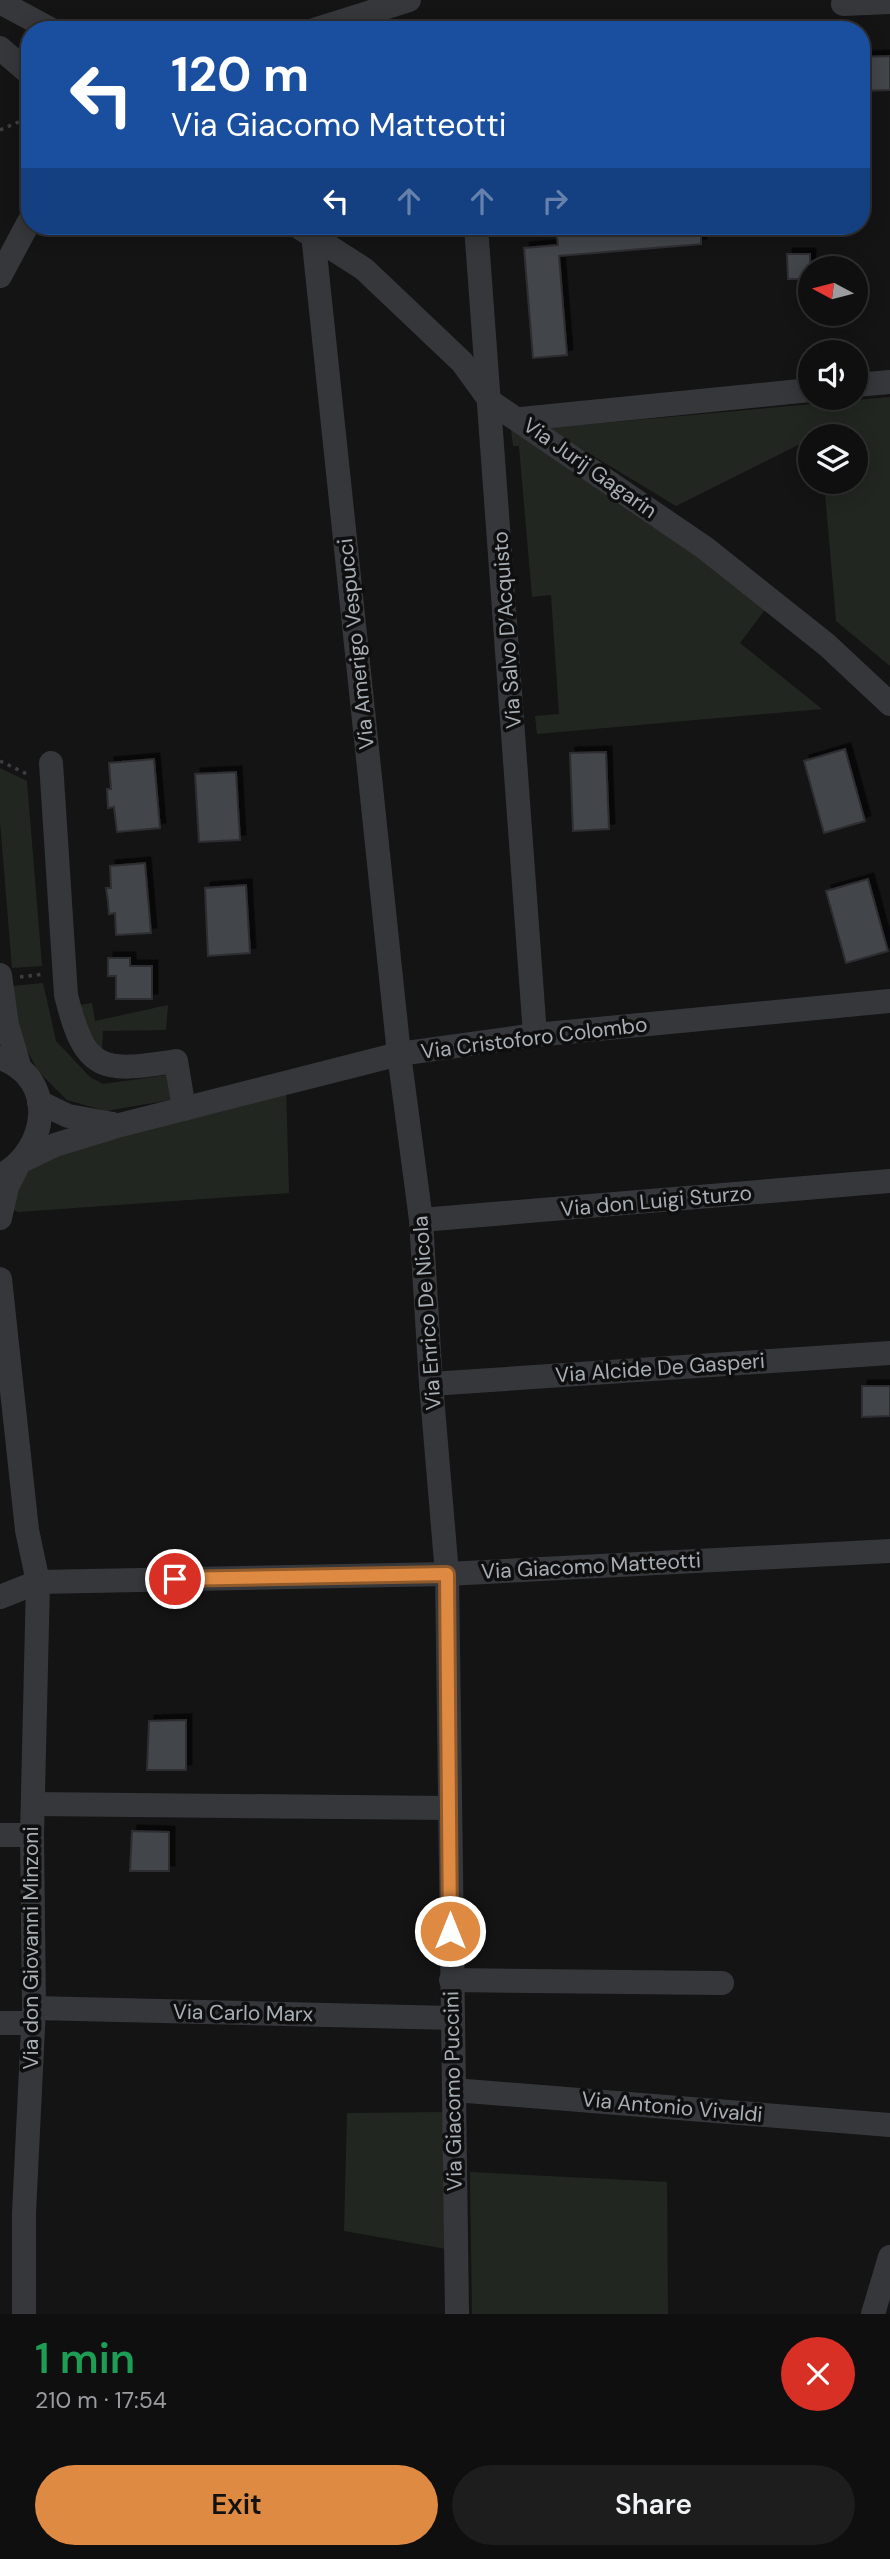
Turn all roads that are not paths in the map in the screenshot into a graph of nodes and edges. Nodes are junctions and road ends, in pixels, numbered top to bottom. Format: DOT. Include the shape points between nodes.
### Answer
graph roads {
  1 [pos="409,0"];
  2 [pos="0,2"];
  3 [pos="890,2"];
  4 [pos="843,5"];
  5 [pos="38,21"];
  6 [pos="342,21"];
  7 [pos="0,48"];
  8 [pos="21,66"];
  9 [pos="22,235"];
  10 [pos="306,235"];
  11 [pos="313,235"];
  12 [pos="477,235"];
  13 [pos="0,276"];
  14 [pos="890,382"];
  15 [pos="868,384"];
  16 [pos="798,391"];
  17 [pos="491,402"];
  18 [pos="521,419"];
  19 [pos="890,704"];
  20 [pos="51,763"];
  21 [pos="0,975"];
  22 [pos="890,1001"];
  23 [pos="535,1035"];
  24 [pos="400,1054"];
  25 [pos="10,1063"];
  26 [pos="39,1102"];
  27 [pos="184,1110"];
  28 [pos="120,1125"];
  29 [pos="14,1168"];
  30 [pos="890,1181"];
  31 [pos="0,1218"];
  32 [pos="421,1220"];
  33 [pos="0,1279"];
  34 [pos="890,1353"];
  35 [pos="431,1384"];
  36 [pos="890,1551"];
  37 [pos="447,1574"];
  38 [pos="38,1582"];
  39 [pos="0,1597"];
  40 [pos="33,1804"];
  41 [pos="449,1808"];
  42 [pos="0,1835"];
  43 [pos="32,1835"];
  44 [pos="451,1980"];
  45 [pos="722,1983"];
  46 [pos="33,2015"];
  47 [pos="453,2018"];
  48 [pos="0,2023"];
  49 [pos="454,2090"];
  50 [pos="890,2124"];
  51 [pos="890,2257"];
  52 [pos="23,2314"];
  53 [pos="457,2314"];
  54 [pos="873,2314"];
  1 -- 6 [label="street"];
  2 -- 5 [label="street"];
  3 -- 4 [label="street"];
  7 -- 8 [label="street"];
  9 -- 13 [label="street"];
  10 -- 24 [label="street, Via Amerigo Vespucci"];
  11 -- 17 [label="street, Via Jurij Gagarin" via="364,269 462,362"];
  12 -- 17 [label="street, Via Salvo D’Acquisto"];
  14 -- 15 [label="street"];
  16 -- 18 [label="street"];
  17 -- 18 [label="street, Via Jurij Gagarin"];
  17 -- 23 [label="street, Via Salvo D’Acquisto"];
  18 -- 19 [label="street, Via Jurij Gagarin" via="705,548 827,645"];
  20 -- 27 [label="street" via="66,995 75,1031 88,1054 104,1065 176,1061"];
  21 -- 25 [label="street"];
  22 -- 23 [label="street, Via Cristoforo Colombo"];
  23 -- 24 [label="street, Via Cristoforo Colombo"];
  24 -- 27 [label="street, Via Cristoforo Colombo"];
  24 -- 32 [label="street, Via Enrico De Nicola"];
  25 -- 26 [label="street" via="32,1084"];
  26 -- 28 [label="street, Via Cristoforo Colombo" via="68,1116"];
  26 -- 29 [label="street" via="35,1143"];
  27 -- 28 [label="street, Via Cristoforo Colombo"];
  28 -- 29 [label="street, Via Cristoforo Colombo" via="55,1145"];
  29 -- 31 [label="street"];
  30 -- 32 [label="street, Via don Luigi Sturzo"];
  32 -- 35 [label="street, Via Enrico De Nicola"];
  33 -- 38 [label="street, Via don Giovanni Minzoni" via="27,1530"];
  34 -- 35 [label="street, Via Alcide De Gasperi"];
  35 -- 37 [label="street, Via Enrico De Nicola"];
  36 -- 37 [label="street, Via Giacomo Matteotti"];
  37 -- 38 [label="street, Via Giacomo Matteotti"];
  37 -- 41 [label="street, Via Giacomo Puccini"];
  38 -- 39 [label="street, Via Giacomo Matteotti"];
  38 -- 40 [label="street, Via don Giovanni Minzoni"];
  40 -- 41 [label="street"];
  40 -- 43 [label="street, Via don Giovanni Minzoni"];
  41 -- 44 [label="street, Via Giacomo Puccini"];
  42 -- 43 [label="street"];
  43 -- 46 [label="street, Via don Giovanni Minzoni"];
  44 -- 45 [label="street"];
  44 -- 47 [label="street, Via Giacomo Puccini"];
  46 -- 47 [label="street, Via Carlo Marx"];
  46 -- 48 [label="street, Via Carlo Marx"];
  46 -- 52 [label="street, Via don Giovanni Minzoni"];
  47 -- 49 [label="street, Via Giacomo Puccini"];
  49 -- 50 [label="street, Via Antonio Vivaldi"];
  49 -- 53 [label="street, Via Giacomo Puccini"];
  51 -- 54 [label="street"];
}
